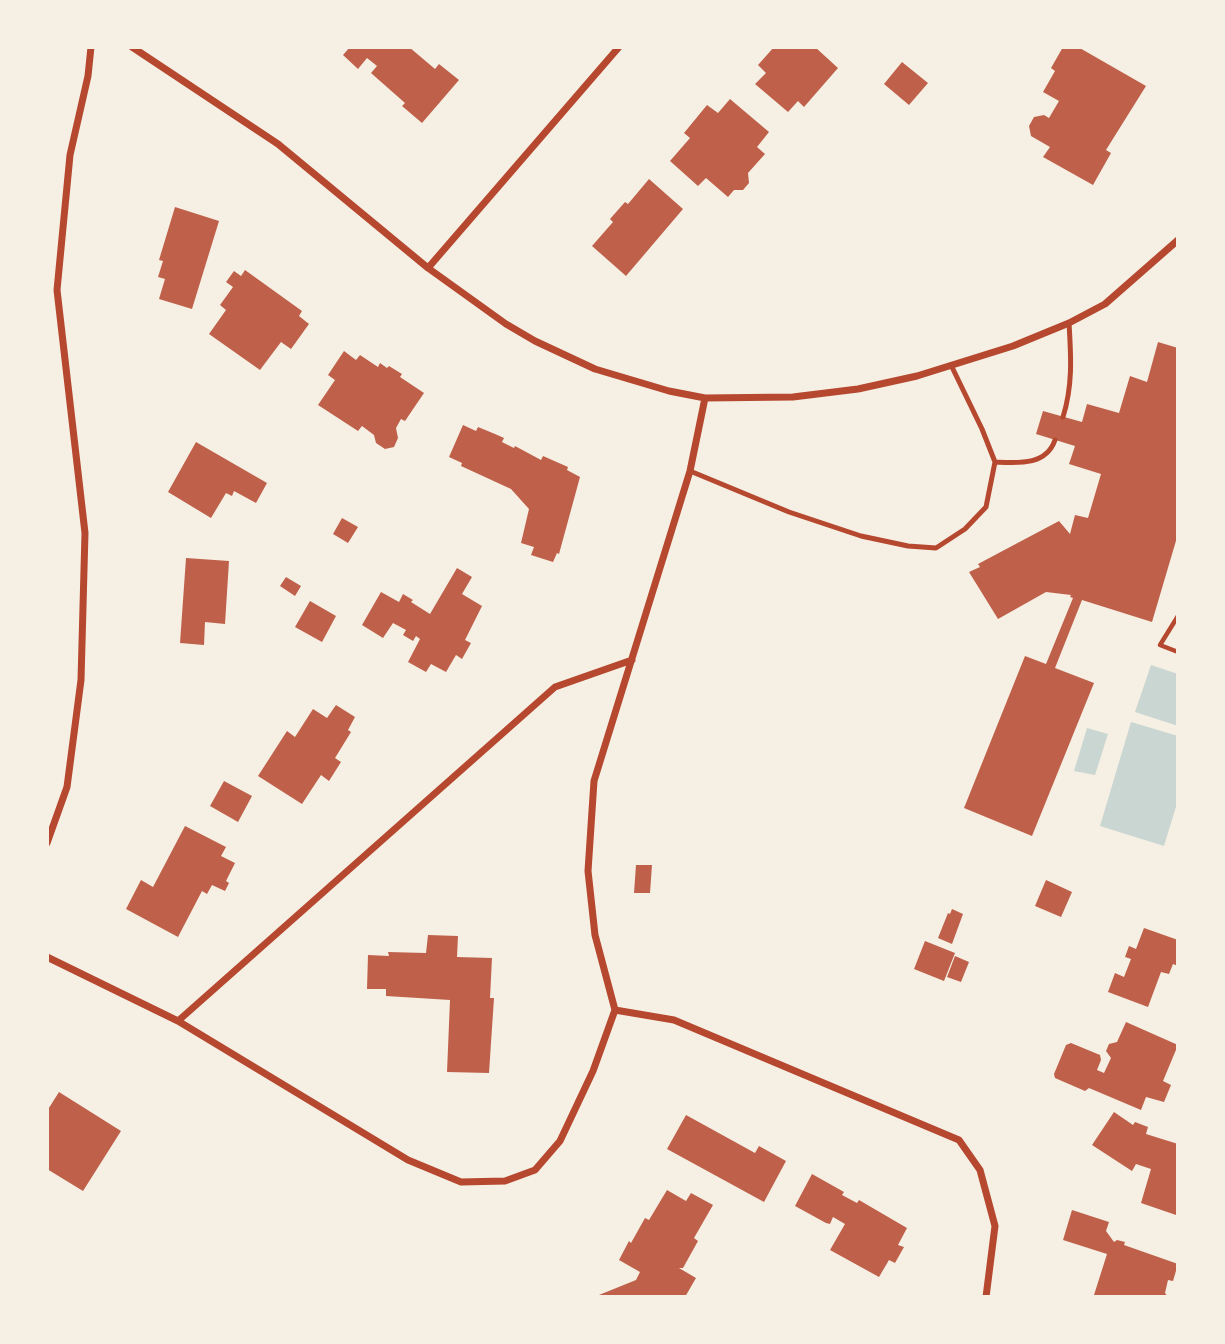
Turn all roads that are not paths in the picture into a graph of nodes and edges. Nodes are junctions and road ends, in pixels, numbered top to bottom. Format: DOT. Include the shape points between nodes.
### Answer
graph roads {
  1 [pos="91,47"];
  2 [pos="132,47"];
  3 [pos="619,47"];
  4 [pos="1178,240"];
  5 [pos="428,268"];
  6 [pos="1069,323"];
  7 [pos="951,365"];
  8 [pos="705,398"];
  9 [pos="1063,416"];
  10 [pos="1055,440"];
  11 [pos="995,462"];
  12 [pos="690,471"];
  13 [pos="632,660"];
  14 [pos="47,844"];
  15 [pos="47,957"];
  16 [pos="615,1010"];
  17 [pos="178,1021"];
  18 [pos="986,1297"];
  1 -- 14 [label="street" via="70,155 57,290 85,533 81,680 67,788"];
  2 -- 5 [label="street" via="278,144"];
  3 -- 5 [label="street"];
  4 -- 6 [label="street" via="1105,304"];
  5 -- 8 [label="street" via="506,324 566,357 628,380"];
  6 -- 7 [label="street"];
  6 -- 9 [label="lane" via="1072,365"];
  7 -- 8 [label="street" via="905,379 826,393"];
  7 -- 11 [label="lane"];
  8 -- 12 [label="street"];
  10 -- 11 [label="lane" via="1039,460"];
  11 -- 12 [label="lane" via="986,508 936,548 861,536"];
  12 -- 13 [label="street"];
  13 -- 16 [label="street" via="594,780 588,871 594,935"];
  13 -- 17 [label="street" via="555,687"];
  15 -- 17 [label="street"];
  16 -- 17 [label="street" via="560,1141 535,1170 505,1181 461,1182 408,1160"];
  16 -- 18 [label="street" via="674,1020 959,1140 980,1170 995,1226"];
}
